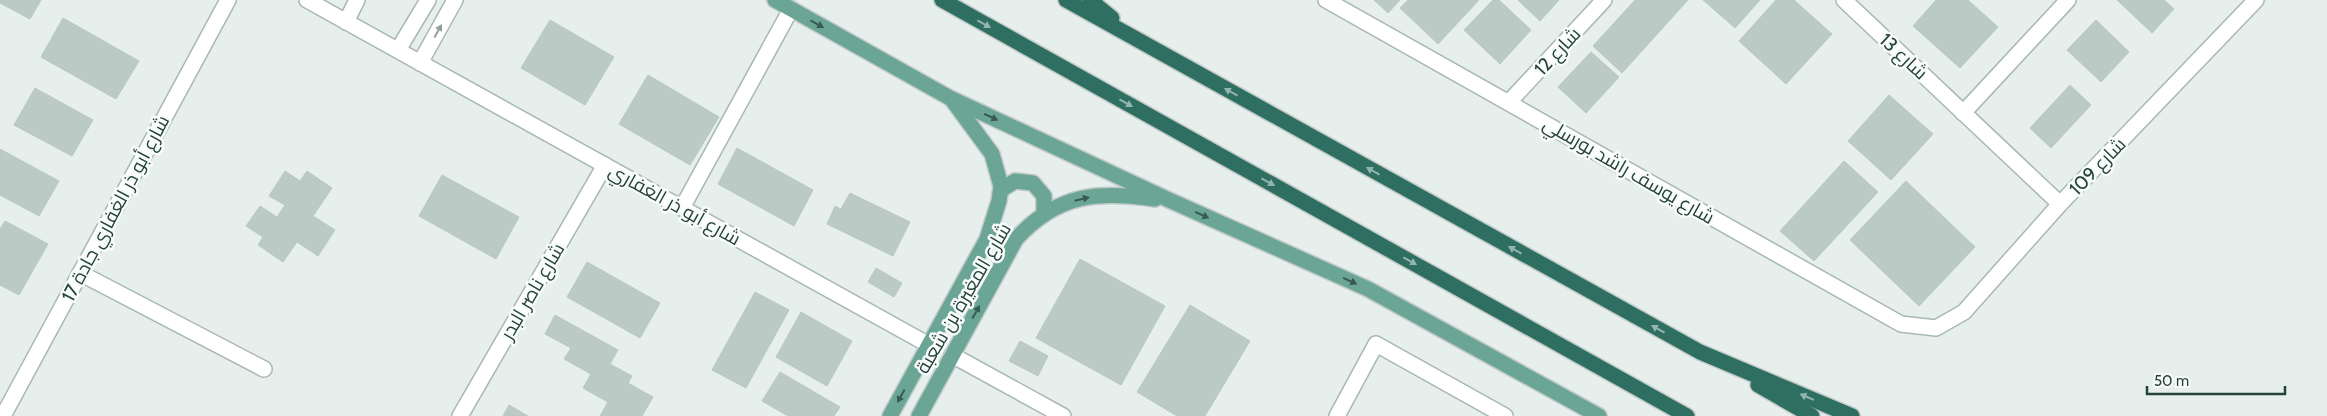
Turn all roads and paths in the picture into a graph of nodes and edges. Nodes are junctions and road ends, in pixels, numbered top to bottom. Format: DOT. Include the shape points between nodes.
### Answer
graph roads {
  1 [pos="228,0"];
  2 [pos="357,0"];
  3 [pos="428,0"];
  4 [pos="455,0"];
  5 [pos="775,0"];
  6 [pos="942,0"];
  7 [pos="1066,0"];
  8 [pos="1090,0"];
  9 [pos="1326,0"];
  10 [pos="1604,0"];
  11 [pos="1844,0"];
  12 [pos="2068,0"];
  13 [pos="2256,0"];
  14 [pos="313,2"];
  15 [pos="791,9"];
  16 [pos="346,22"];
  17 [pos="1136,39"];
  18 [pos="398,50"];
  19 [pos="420,63"];
  20 [pos="950,98"];
  21 [pos="1509,102"];
  22 [pos="1963,113"];
  23 [pos="605,165"];
  24 [pos="1001,190"];
  25 [pos="1169,200"];
  26 [pos="2060,204"];
  27 [pos="682,208"];
  28 [pos="1044,214"];
  29 [pos="80,273"];
  30 [pos="1936,328"];
  31 [pos="929,345"];
  32 [pos="1700,352"];
  33 [pos="952,355"];
  34 [pos="264,369"];
  35 [pos="3,416"];
  36 [pos="460,416"];
  37 [pos="890,416"];
  38 [pos="919,416"];
  39 [pos="1063,416"];
  40 [pos="1337,416"];
  41 [pos="1505,416"];
  42 [pos="1599,416"];
  43 [pos="1686,416"];
  44 [pos="1812,416"];
  45 [pos="1852,416"];
  1 -- 29 [label="street, شارع أبو ذر الغفاري جادة 17"];
  2 -- 16 [label="street"];
  3 -- 18 [label="street"];
  19 -- 4 [label="street, one-way"];
  5 -- 15 [label="main road"];
  6 -- 43 [label="highway, one-way"];
  7 -- 17 [label="highway"];
  8 -- 17 [label="highway"];
  9 -- 21 [label="street, شارع يوسف راشد بورسلي"];
  10 -- 21 [label="street, شارع 12"];
  11 -- 22 [label="street, شارع 13"];
  12 -- 22 [label="street"];
  13 -- 26 [label="street, شارع 109"];
  14 -- 16 [label="street, شارع أبو ذر الغفاري"];
  15 -- 20 [label="main road, one-way"];
  15 -- 27 [label="street"];
  16 -- 18 [label="street, شارع أبو ذر الغفاري"];
  32 -- 17 [label="highway, one-way"];
  18 -- 19 [label="street, شارع أبو ذر الغفاري"];
  19 -- 23 [label="street, شارع أبو ذر الغفاري"];
  20 -- 24 [label="main road, شارع المغيرة بن شعبة" via="992,154"];
  20 -- 25 [label="main road, one-way"];
  21 -- 30 [label="street, شارع يوسف راشد بورسلي" via="1901,324"];
  22 -- 26 [label="street, شارع 13"];
  23 -- 27 [label="street, شارع أبو ذر الغفاري"];
  23 -- 36 [label="street, شارع ناصر البدر"];
  24 -- 28 [label="main road" via="1016,180 1033,183 1044,196"];
  24 -- 31 [label="main road, شارع المغيرة بن شعبة" via="987,239"];
  28 -- 25 [label="main road, شارع المغيرة بن شعبة, one-way" via="1066,203 1099,195"];
  25 -- 42 [label="main road, one-way" via="1368,289"];
  26 -- 30 [label="street, شارع 109" via="1964,312"];
  27 -- 31 [label="street, شارع أبو ذر الغفاري"];
  33 -- 28 [label="main road, شارع المغيرة بن شعبة, one-way" via="1016,239"];
  29 -- 34 [label="street"];
  29 -- 35 [label="street, شارع أبو ذر الغفاري جادة 17"];
  31 -- 37 [label="main road, شارع المغيرة بن شعبة, one-way"];
  32 -- 44 [label="highway"];
  45 -- 32 [label="highway, one-way"];
  33 -- 38 [label="main road, شارع المغيرة بن شعبة"];
  33 -- 39 [label="street"];
  40 -- 41 [label="street" via="1376,344"];
}
